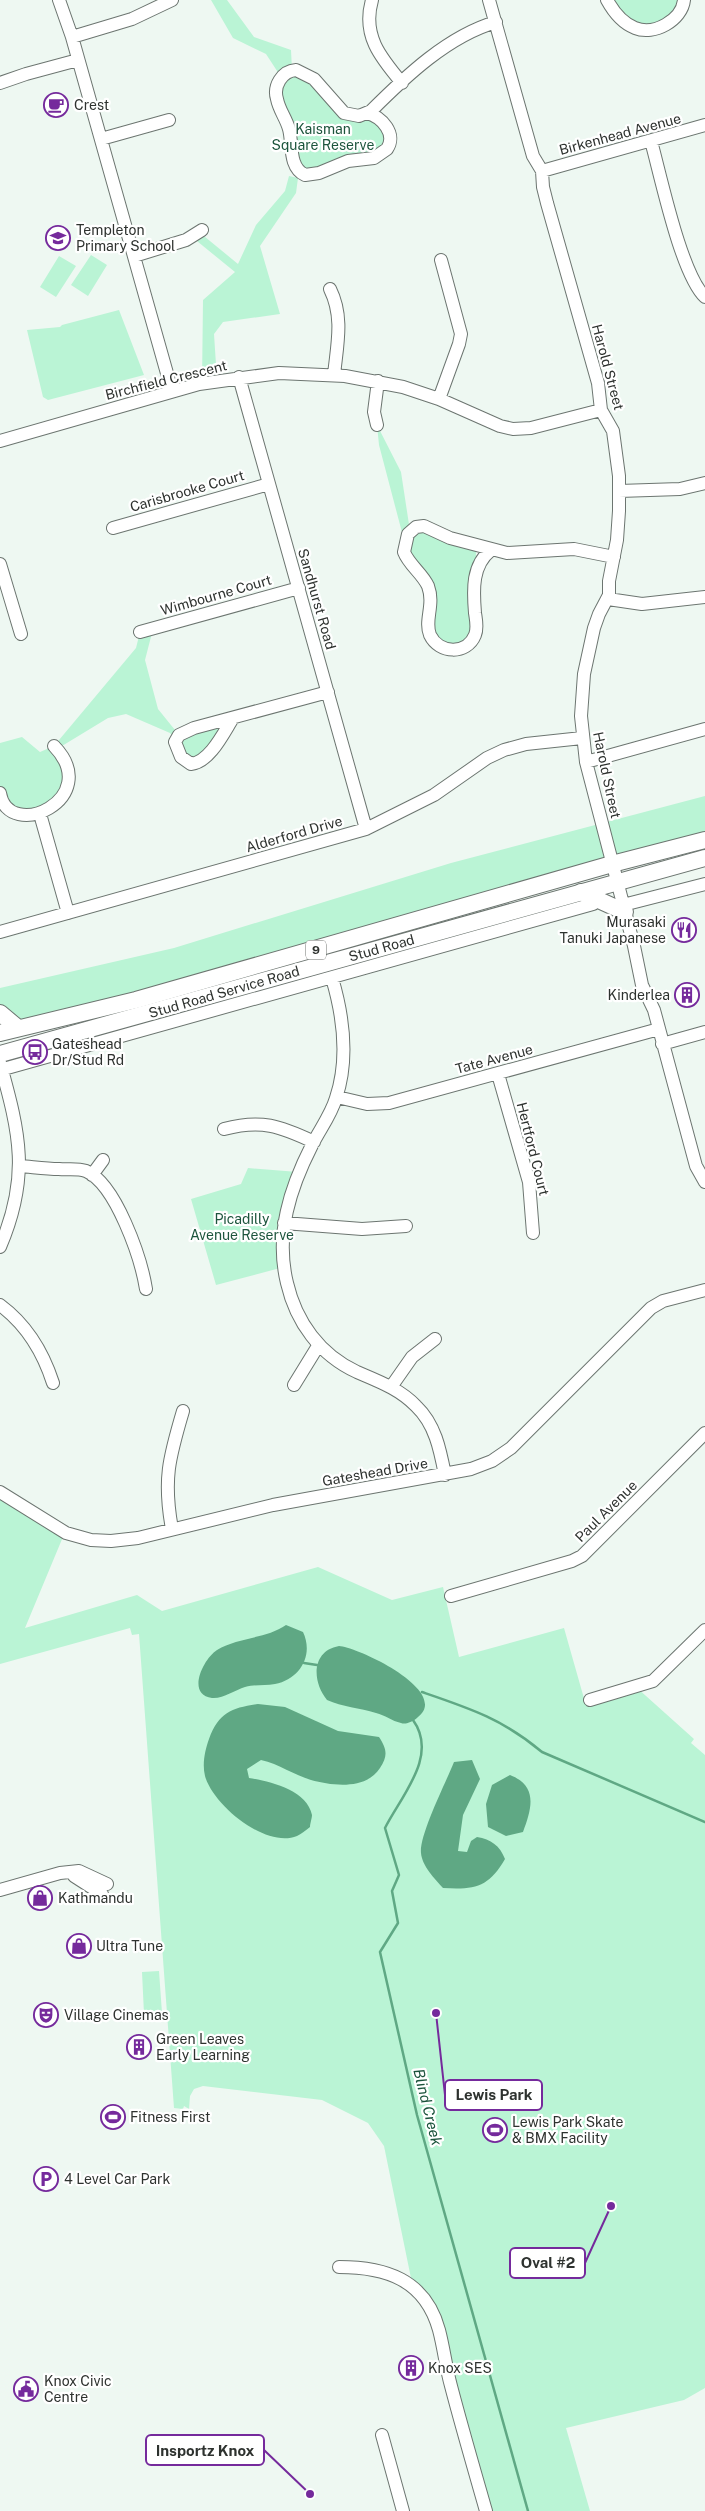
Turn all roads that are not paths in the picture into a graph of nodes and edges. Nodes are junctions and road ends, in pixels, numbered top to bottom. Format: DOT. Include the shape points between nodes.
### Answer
graph roads {
  1 [pos="60,0"];
  2 [pos="172,0"];
  3 [pos="372,0"];
  4 [pos="489,0"];
  5 [pos="607,0"];
  6 [pos="684,0"];
  7 [pos="496,22"];
  8 [pos="72,37"];
  9 [pos="78,60"];
  10 [pos="402,83"];
  11 [pos="0,84"];
  12 [pos="389,93"];
  13 [pos="367,113"];
  14 [pos="169,120"];
  15 [pos="705,124"];
  16 [pos="386,125"];
  17 [pos="101,139"];
  18 [pos="651,141"];
  19 [pos="542,171"];
  20 [pos="202,230"];
  21 [pos="134,256"];
  22 [pos="441,260"];
  23 [pos="330,289"];
  24 [pos="705,297"];
  25 [pos="334,375"];
  26 [pos="240,377"];
  27 [pos="378,381"];
  28 [pos="172,391"];
  29 [pos="439,399"];
  30 [pos="601,410"];
  31 [pos="377,425"];
  32 [pos="0,441"];
  33 [pos="705,483"];
  34 [pos="269,484"];
  35 [pos="620,491"];
  36 [pos="113,528"];
  37 [pos="471,542"];
  38 [pos="491,550"];
  39 [pos="614,557"];
  40 [pos="478,562"];
  41 [pos="0,564"];
  42 [pos="299,588"];
  43 [pos="705,597"];
  44 [pos="608,599"];
  45 [pos="140,632"];
  46 [pos="20,634"];
  47 [pos="328,692"];
  48 [pos="233,718"];
  49 [pos="705,729"];
  50 [pos="582,738"];
  51 [pos="54,746"];
  52 [pos="586,762"];
  53 [pos="0,793"];
  54 [pos="40,814"];
  55 [pos="366,829"];
  56 [pos="705,840"];
  57 [pos="705,858"];
  58 [pos="612,864"];
  59 [pos="617,882"];
  60 [pos="705,884"];
  61 [pos="574,899"];
  62 [pos="593,904"];
  63 [pos="624,908"];
  64 [pos="68,913"];
  65 [pos="0,932"];
  66 [pos="332,978"];
  67 [pos="0,1013"];
  68 [pos="18,1028"];
  69 [pos="659,1029"];
  70 [pos="705,1032"];
  71 [pos="0,1033"];
  72 [pos="662,1044"];
  73 [pos="0,1064"];
  74 [pos="498,1074"];
  75 [pos="336,1097"];
  76 [pos="224,1129"];
  77 [pos="314,1142"];
  78 [pos="103,1160"];
  79 [pos="20,1166"];
  80 [pos="92,1175"];
  81 [pos="705,1182"];
  82 [pos="284,1224"];
  83 [pos="406,1226"];
  84 [pos="533,1233"];
  85 [pos="1,1241"];
  86 [pos="146,1289"];
  87 [pos="705,1290"];
  88 [pos="0,1305"];
  89 [pos="435,1339"];
  90 [pos="318,1346"];
  91 [pos="53,1383"];
  92 [pos="294,1385"];
  93 [pos="391,1387"];
  94 [pos="183,1411"];
  95 [pos="705,1433"];
  96 [pos="445,1474"];
  97 [pos="0,1492"];
  98 [pos="172,1529"];
  99 [pos="451,1596"];
  100 [pos="705,1630"];
  101 [pos="590,1700"];
  102 [pos="104,1889"];
  103 [pos="0,1890"];
  104 [pos="338,2267"];
  105 [pos="382,2435"];
  106 [pos="403,2511"];
  107 [pos="486,2511"];
  1 -- 8 [label="street"];
  2 -- 8 [label="street" via="132,19"];
  3 -- 10 [label="street" via="369,25 373,44"];
  4 -- 7 [label="street, Harold Street"];
  5 -- 6 [label="street" via="624,22 646,30 658,28 674,19 682,11"];
  7 -- 10 [label="street" via="458,37"];
  7 -- 19 [label="street, Harold Street" via="533,156"];
  8 -- 9 [label="street"];
  9 -- 11 [label="street"];
  9 -- 17 [label="street"];
  10 -- 12 [label="street"];
  12 -- 13 [label="street"];
  12 -- 16 [label="street" via="383,113"];
  13 -- 16 [label="street"];
  13 -- 16 [label="street" via="354,116 344,113 314,79 296,70 284,75 278,85 277,100 289,130 294,163 302,174 315,174 348,161 380,155 390,144"];
  14 -- 17 [label="street"];
  15 -- 18 [label="street, Birkenhead Avenue"];
  17 -- 21 [label="street"];
  18 -- 19 [label="street, Birkenhead Avenue"];
  18 -- 24 [label="street" via="685,263 695,285"];
  19 -- 30 [label="street, Harold Street" via="542,187 598,383"];
  20 -- 21 [label="street" via="186,240"];
  21 -- 28 [label="street"];
  22 -- 29 [label="street" via="460,344"];
  23 -- 25 [label="street" via="338,305"];
  25 -- 26 [label="street, Birchfield Crescent" via="287,372"];
  25 -- 27 [label="street, Birchfield Crescent"];
  26 -- 28 [label="street, Birchfield Crescent"];
  26 -- 34 [label="street, Sandhurst Road"];
  27 -- 29 [label="street, Birchfield Crescent"];
  27 -- 31 [label="street" via="374,412"];
  28 -- 32 [label="street, Birchfield Crescent"];
  29 -- 30 [label="street, Birchfield Crescent" via="512,429 531,428"];
  30 -- 35 [label="street, Harold Street" via="613,431"];
  33 -- 35 [label="street" via="680,489"];
  34 -- 36 [label="street, Carisbrooke Court"];
  34 -- 42 [label="street, Sandhurst Road"];
  35 -- 39 [label="street, Harold Street"];
  37 -- 38 [label="street"];
  37 -- 40 [label="street"];
  37 -- 40 [label="street" via="450,538 424,526 410,531 404,540 405,557 430,592 429,632 445,649 461,649 475,635 474,598"];
  38 -- 39 [label="street" via="518,554 574,549"];
  38 -- 40 [label="street"];
  39 -- 44 [label="street, Harold Street"];
  41 -- 46 [label="street"];
  42 -- 45 [label="street, Wimbourne Court"];
  42 -- 47 [label="street, Sandhurst Road"];
  43 -- 44 [label="street" via="642,604"];
  44 -- 50 [label="street, Harold Street" via="598,614 586,657 581,704"];
  47 -- 48 [label="street"];
  47 -- 55 [label="street, Sandhurst Road"];
  48 -- 48 [label="street" via="201,760 191,764 181,757 175,745 179,735"];
  49 -- 52 [label="street"];
  50 -- 52 [label="street, Harold Street"];
  50 -- 55 [label="street, Alderford Drive" via="526,744 504,750 434,795"];
  51 -- 54 [label="street" via="66,763 68,781 52,808"];
  52 -- 58 [label="street, Harold Street"];
  53 -- 54 [label="street" via="3,803 12,810"];
  54 -- 64 [label="street"];
  55 -- 64 [label="street, Alderford Drive"];
  56 -- 58 [label="main road, Stud Road / 9"];
  57 -- 59 [label="main road, Stud Road / 9"];
  58 -- 59 [label="street, Harold Street"];
  58 -- 68 [label="main road, Stud Road / 9" via="146,998"];
  59 -- 61 [label="main road, Stud Road / 9"];
  59 -- 63 [label="street, Harold Street"];
  60 -- 63 [label="street"];
  61 -- 62 [label="street, Stud Road Service Road"];
  61 -- 63 [label="main road"];
  61 -- 66 [label="street, Stud Road Service Road"];
  61 -- 73 [label="main road, Stud Road / 9"];
  63 -- 69 [label="street, Harold Street" via="642,985"];
  64 -- 65 [label="street, Alderford Drive"];
  66 -- 73 [label="street, Stud Road Service Road"];
  66 -- 75 [label="street" via="343,1032"];
  67 -- 68 [label="main road"];
  68 -- 71 [label="main road, Stud Road / 9"];
  69 -- 72 [label="street, Harold Street"];
  69 -- 74 [label="street, Tate Avenue"];
  70 -- 72 [label="street"];
  72 -- 81 [label="street, Harold Street" via="697,1170"];
  73 -- 79 [label="street" via="16,1122"];
  74 -- 75 [label="street, Tate Avenue" via="389,1103 367,1104"];
  74 -- 84 [label="street, Hertford Court" via="529,1182"];
  75 -- 77 [label="street"];
  76 -- 77 [label="street" via="246,1123 264,1123"];
  77 -- 82 [label="street" via="294,1183"];
  78 -- 80 [label="street"];
  79 -- 80 [label="street" via="81,1170"];
  79 -- 85 [label="street" via="15,1208"];
  80 -- 86 [label="street" via="113,1201 128,1228 139,1254"];
  82 -- 83 [label="street" via="362,1229"];
  82 -- 90 [label="street" via="283,1259 290,1295 300,1320"];
  87 -- 96 [label="street, Gateshead Drive" via="663,1301 651,1308 502,1455 481,1466"];
  88 -- 91 [label="street" via="30,1334"];
  89 -- 93 [label="street" via="412,1357"];
  90 -- 92 [label="street"];
  90 -- 93 [label="street" via="355,1371"];
  93 -- 96 [label="street" via="428,1420 438,1442"];
  94 -- 98 [label="street" via="167,1471 167,1504"];
  95 -- 99 [label="street, Paul Avenue" via="579,1558"];
  96 -- 98 [label="street, Gateshead Drive" via="273,1505"];
  97 -- 98 [label="street, Gateshead Drive" via="60,1530 91,1540 126,1540"];
  100 -- 101 [label="street" via="653,1681"];
  102 -- 103 [label="street" via="82,1871"];
  104 -- 107 [label="street" via="374,2268 392,2274 413,2288 430,2310 439,2330 447,2371"];
  105 -- 106 [label="street"];
}
